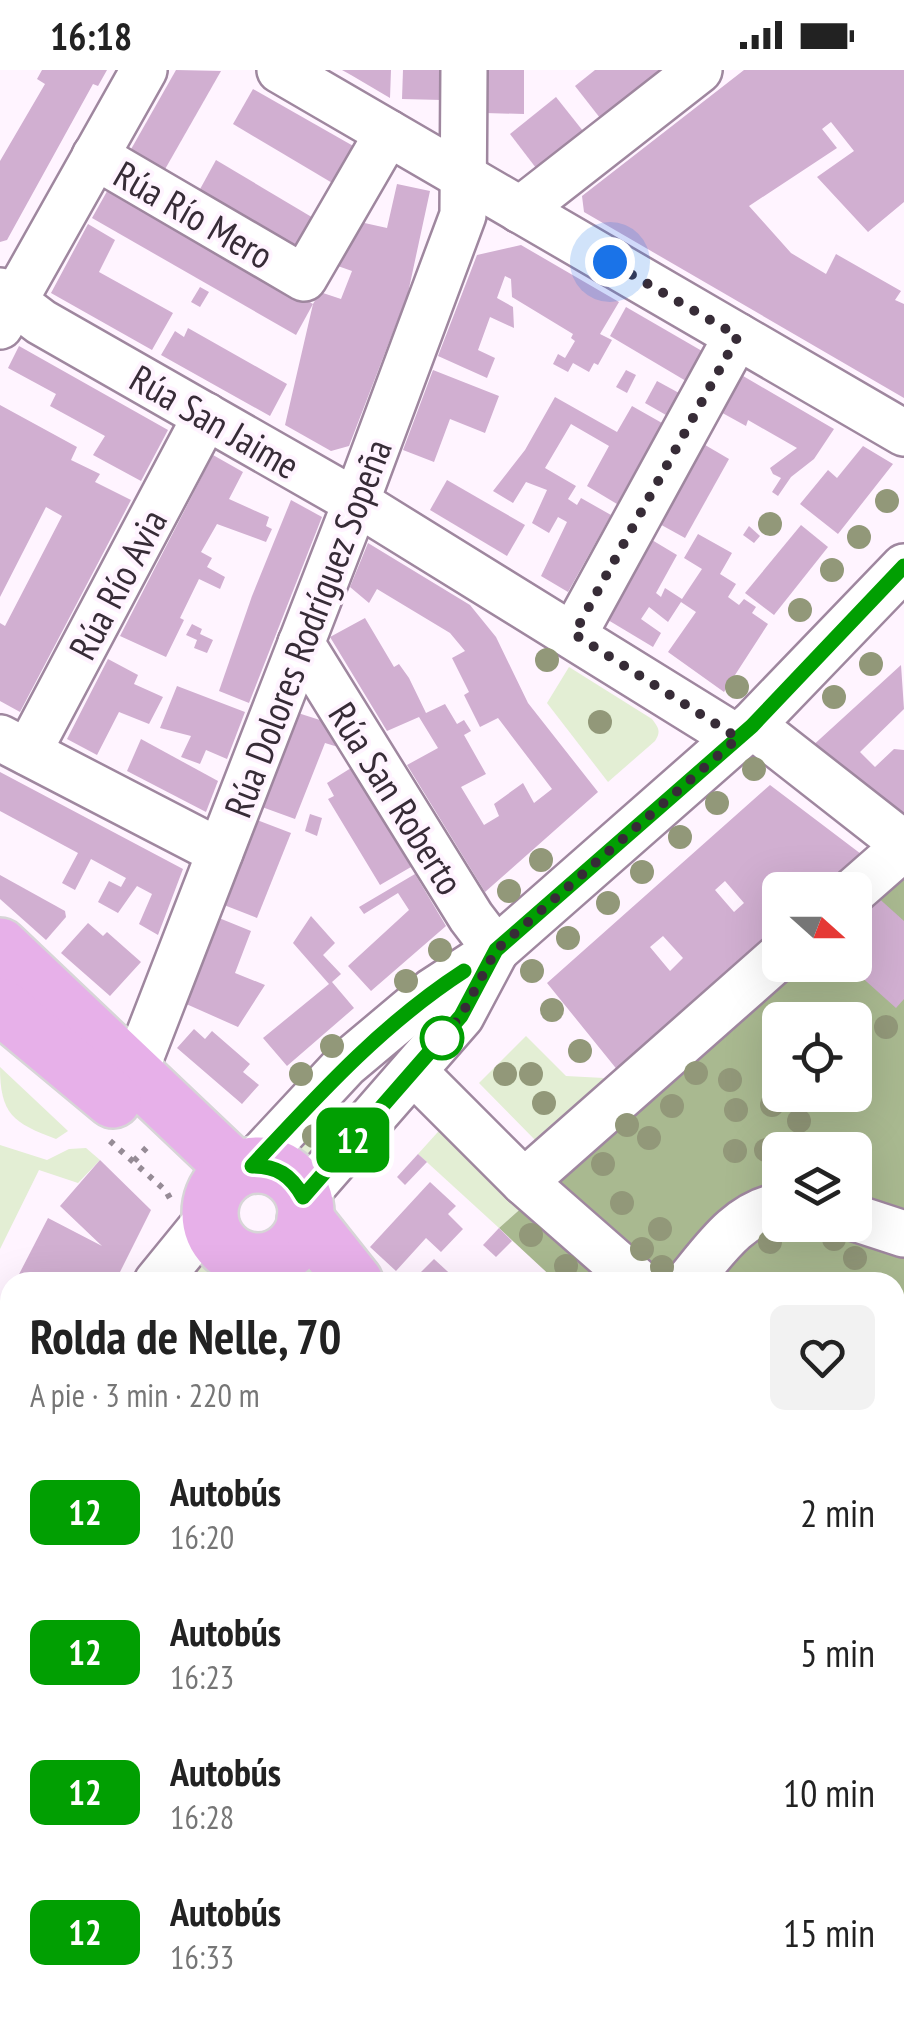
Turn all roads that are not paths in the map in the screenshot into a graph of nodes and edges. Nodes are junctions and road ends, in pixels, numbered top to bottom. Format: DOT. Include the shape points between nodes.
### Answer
graph roads {
  1 [pos="144,70"];
  2 [pos="280,70"];
  3 [pos="464,70"];
  4 [pos="699,70"];
  5 [pos="388,133"];
  6 [pos="96,156"];
  7 [pos="465,179"];
  8 [pos="520,210"];
  9 [pos="5,306"];
  10 [pos="738,336"];
  11 [pos="206,416"];
  12 [pos="904,433"];
  13 [pos="356,502"];
  14 [pos="904,567"];
  15 [pos="574,634"];
  16 [pos="301,643"];
  17 [pos="745,732"];
  18 [pos="14,745"];
  19 [pos="904,845"];
  20 [pos="220,852"];
  21 [pos="872,874"];
  22 [pos="0,946"];
  23 [pos="496,950"];
  24 [pos="762,972"];
  25 [pos="0,1006"];
  26 [pos="414,1072"];
  27 [pos="134,1074"];
  28 [pos="524,1182"];
  29 [pos="217,1192"];
  30 [pos="762,1209"];
  31 [pos="872,1224"];
  32 [pos="904,1234"];
  33 [pos="286,1250"];
  34 [pos="165,1272"];
  35 [pos="346,1272"];
  36 [pos="627,1272"];
  37 [pos="696,1272"];
  1 -- 6 [label="street"];
  2 -- 5 [label="street"];
  3 -- 7 [label="street, Rúa Dolores Rodríguez Sopeña"];
  4 -- 8 [label="street"];
  5 -- 6 [label="street, Rúa Río Mero" via="304,278"];
  5 -- 7 [label="street"];
  6 -- 9 [label="street"];
  7 -- 8 [label="street"];
  7 -- 13 [label="street, Rúa Dolores Rodríguez Sopeña" via="464,215"];
  8 -- 10 [label="street"];
  9 -- 11 [label="street, Rúa San Jaime"];
  10 -- 12 [label="street"];
  10 -- 15 [label="street"];
  11 -- 13 [label="street, Rúa San Jaime"];
  11 -- 18 [label="street, Rúa Río Avia"];
  13 -- 15 [label="street, Rúa San Jaime"];
  13 -- 16 [label="street, Rúa Dolores Rodríguez Sopeña"];
  14 -- 17 [label="street"];
  15 -- 17 [label="street, Rúa San Jaime"];
  16 -- 20 [label="street, Rúa Dolores Rodríguez Sopeña"];
  16 -- 23 [label="street, Rúa San Roberto"];
  17 -- 19 [label="street, Rúa San Jaime"];
  17 -- 23 [label="street"];
  18 -- 20 [label="street"];
  19 -- 21 [label="street"];
  20 -- 27 [label="street, Rúa Dolores Rodríguez Sopeña"];
  22 -- 27 [label="main road"];
  23 -- 26 [label="street" via="461,1016"];
  23 -- 29 [label="street" via="432,991 360,1052"];
  24 -- 28 [label="street"];
  25 -- 29 [label="main road"];
  26 -- 28 [label="street"];
  26 -- 33 [label="street"];
  27 -- 29 [label="main road"];
  28 -- 36 [label="street"];
  29 -- 33 [label="main road" via="220,1244 232,1254"];
  29 -- 33 [label="main road" via="268,1166 283,1172 296,1183"];
  29 -- 34 [label="street"];
  30 -- 37 [label="street"];
  31 -- 32 [label="street"];
  33 -- 35 [label="main road" via="320,1242"];
}
